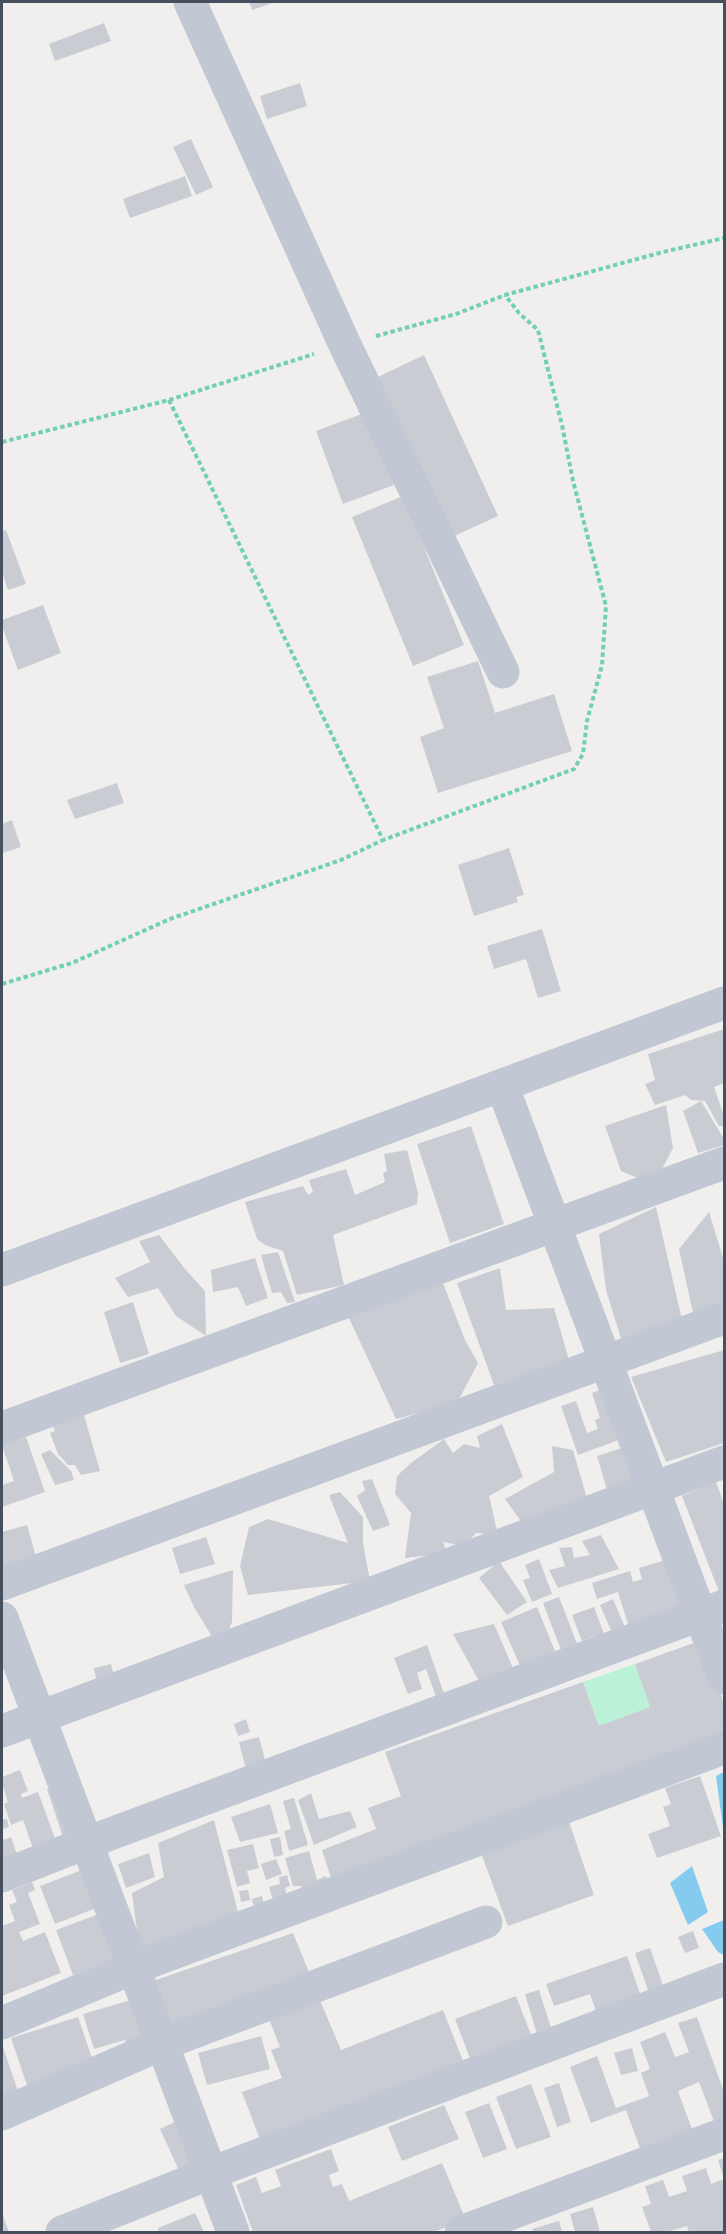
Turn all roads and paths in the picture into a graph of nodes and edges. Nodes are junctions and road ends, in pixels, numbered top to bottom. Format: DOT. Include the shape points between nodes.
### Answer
graph roads {
  1 [pos="190,2"];
  2 [pos="503,672"];
  3 [pos="383,840"];
  4 [pos="2,984"];
  5 [pos="724,1003"];
  6 [pos="502,1085"];
  7 [pos="724,1163"];
  8 [pos="556,1225"];
  9 [pos="2,1270"];
  10 [pos="724,1318"];
  11 [pos="606,1362"];
  12 [pos="2,1428"];
  13 [pos="724,1462"];
  14 [pos="653,1488"];
  15 [pos="2,1584"];
  16 [pos="713,1610"];
  17 [pos="2,1618"];
  18 [pos="724,1678"];
  19 [pos="39,1717"];
  20 [pos="2,1731"];
  21 [pos="724,1748"];
  22 [pos="86,1842"];
  23 [pos="2,1876"];
  24 [pos="486,1922"];
  25 [pos="133,1968"];
  26 [pos="724,1979"];
  27 [pos="2,2023"];
  28 [pos="162,2044"];
  29 [pos="2,2114"];
  30 [pos="724,2134"];
  31 [pos="211,2173"];
  32 [pos="62,2232"];
  33 [pos="233,2232"];
  34 [pos="461,2232"];
  1 -- 2 [label="street" via="345,345"];
  3 -- 4 [label="path" via="332,864 170,919 72,963"];
  5 -- 6 [label="street"];
  6 -- 8 [label="street"];
  6 -- 9 [label="street"];
  7 -- 8 [label="street"];
  8 -- 11 [label="street"];
  8 -- 12 [label="street"];
  10 -- 11 [label="street"];
  11 -- 14 [label="street"];
  11 -- 15 [label="street"];
  13 -- 14 [label="street"];
  14 -- 16 [label="street"];
  14 -- 19 [label="street"];
  16 -- 18 [label="street"];
  16 -- 22 [label="street"];
  17 -- 19 [label="street"];
  19 -- 20 [label="street"];
  19 -- 22 [label="street"];
  21 -- 25 [label="street"];
  22 -- 23 [label="street"];
  22 -- 25 [label="street"];
  24 -- 28 [label="street"];
  25 -- 27 [label="street"];
  25 -- 28 [label="street"];
  26 -- 31 [label="street"];
  28 -- 29 [label="street"];
  28 -- 31 [label="street"];
  30 -- 34 [label="street"];
  31 -- 32 [label="street"];
  31 -- 33 [label="street"];
}
